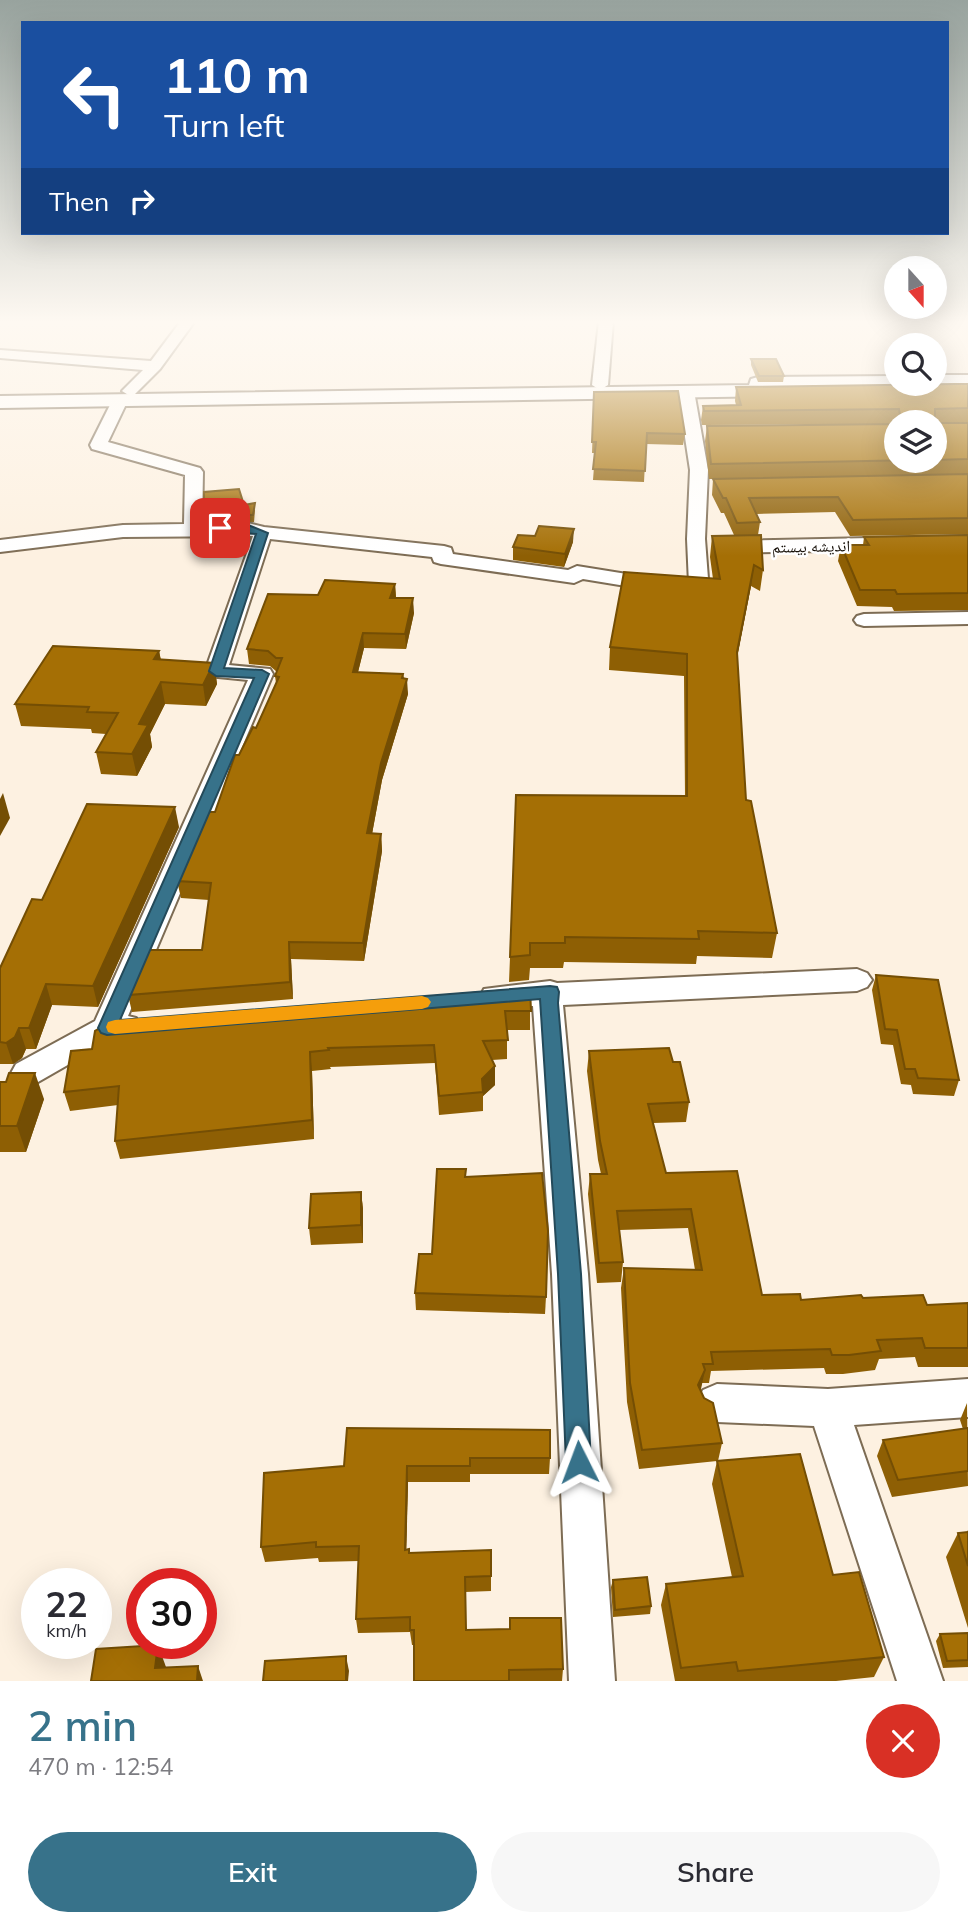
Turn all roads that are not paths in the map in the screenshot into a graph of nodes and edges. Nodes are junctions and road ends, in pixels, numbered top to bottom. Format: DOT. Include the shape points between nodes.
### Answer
graph roads {
  1 [pos="53,399"];
  2 [pos="123,399"];
  3 [pos="689,399"];
  4 [pos="0,402"];
  5 [pos="193,528"];
  6 [pos="262,533"];
  7 [pos="968,542"];
  8 [pos="0,546"];
  9 [pos="697,548"];
  10 [pos="968,618"];
  11 [pos="864,620"];
  12 [pos="857,980"];
  13 [pos="550,992"];
  14 [pos="467,999"];
  15 [pos="149,1024"];
  16 [pos="107,1028"];
  17 [pos="27,1073"];
  18 [pos="968,1398"];
  19 [pos="717,1403"];
  20 [pos="828,1408"];
  21 [pos="592,1681"];
  22 [pos="920,1681"];
  1 -- 4 [label="main road"];
  2 -- 5 [label="street" via="97,445 194,472"];
  3 -- 9 [label="street" via="700,433 706,487"];
  5 -- 6 [label="street"];
  5 -- 8 [label="street" via="123,531"];
  6 -- 9 [label="street" via="444,552 441,558 574,577 577,572 699,592"];
  6 -- 16 [label="street" via="216,671 262,674"];
  7 -- 9 [label="street, اندیشه بیستم"];
  10 -- 11 [label="street"];
  12 -- 13 [label="street"];
  13 -- 14 [label="street"];
  13 -- 21 [label="street"];
  15 -- 16 [label="street"];
  16 -- 17 [label="street"];
  18 -- 20 [label="street"];
  19 -- 20 [label="street"];
  20 -- 22 [label="street"];
}
